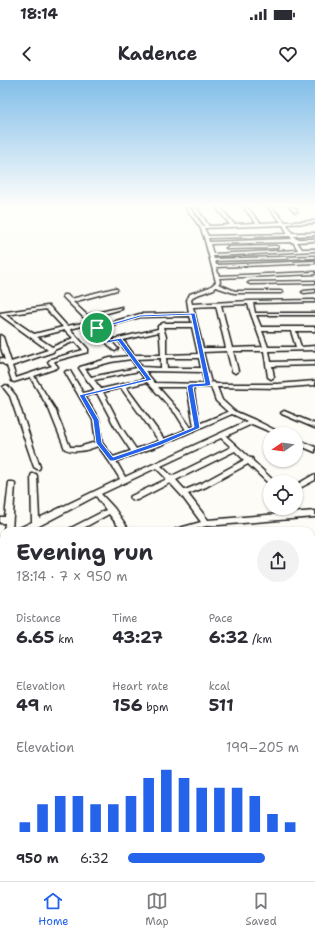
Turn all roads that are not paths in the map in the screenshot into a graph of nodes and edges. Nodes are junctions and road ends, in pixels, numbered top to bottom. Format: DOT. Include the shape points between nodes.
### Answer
graph roads {
  1 [pos="263,241"];
  2 [pos="296,241"];
  3 [pos="249,242"];
  4 [pos="208,243"];
  5 [pos="228,248"];
  6 [pos="299,248"];
  7 [pos="315,250"];
  8 [pos="210,255"];
  9 [pos="315,257"];
  10 [pos="212,260"];
  11 [pos="315,262"];
  12 [pos="213,266"];
  13 [pos="315,273"];
  14 [pos="216,277"];
  15 [pos="315,282"];
  16 [pos="250,283"];
  17 [pos="216,285"];
  18 [pos="116,289"];
  19 [pos="315,291"];
  20 [pos="281,292"];
  21 [pos="304,292"];
  22 [pos="65,296"];
  23 [pos="70,301"];
  24 [pos="315,301"];
  25 [pos="250,302"];
  26 [pos="218,304"];
  27 [pos="192,306"];
  28 [pos="120,308"];
  29 [pos="1,314"];
  30 [pos="193,314"];
  31 [pos="253,314"];
  32 [pos="315,314"];
  33 [pos="86,317"];
  34 [pos="92,322"];
  35 [pos="195,325"];
  36 [pos="68,328"];
  37 [pos="97,328"];
  38 [pos="315,329"];
  39 [pos="161,330"];
  40 [pos="259,330"];
  41 [pos="293,330"];
  42 [pos="33,336"];
  43 [pos="0,337"];
  44 [pos="76,339"];
  45 [pos="120,339"];
  46 [pos="108,342"];
  47 [pos="315,348"];
  48 [pos="51,349"];
  49 [pos="115,349"];
  50 [pos="266,349"];
  51 [pos="299,349"];
  52 [pos="229,350"];
  53 [pos="201,353"];
  54 [pos="132,356"];
  55 [pos="163,356"];
  56 [pos="0,360"];
  57 [pos="315,363"];
  58 [pos="269,364"];
  59 [pos="9,365"];
  60 [pos="141,369"];
  61 [pos="164,370"];
  62 [pos="205,370"];
  63 [pos="235,371"];
  64 [pos="68,372"];
  65 [pos="31,375"];
  66 [pos="271,377"];
  67 [pos="89,379"];
  68 [pos="14,380"];
  69 [pos="151,382"];
  70 [pos="315,383"];
  71 [pos="3,385"];
  72 [pos="211,385"];
  73 [pos="122,386"];
  74 [pos="190,386"];
  75 [pos="99,391"];
  76 [pos="82,395"];
  77 [pos="232,412"];
  78 [pos="284,413"];
  79 [pos="253,421"];
  80 [pos="315,426"];
  81 [pos="265,427"];
  82 [pos="197,428"];
  83 [pos="189,430"];
  84 [pos="222,436"];
  85 [pos="163,442"];
  86 [pos="99,443"];
  87 [pos="303,444"];
  88 [pos="235,448"];
  89 [pos="315,450"];
  90 [pos="135,452"];
  91 [pos="112,460"];
  92 [pos="250,460"];
  93 [pos="157,465"];
  94 [pos="37,467"];
  95 [pos="264,475"];
  96 [pos="34,476"];
  97 [pos="315,477"];
  98 [pos="124,480"];
  99 [pos="172,480"];
  100 [pos="11,484"];
  101 [pos="303,484"];
  102 [pos="97,493"];
  103 [pos="184,493"];
  104 [pos="134,498"];
  105 [pos="110,510"];
  106 [pos="315,514"];
  107 [pos="0,520"];
  108 [pos="9,520"];
  109 [pos="206,523"];
  110 [pos="36,524"];
  111 [pos="8,527"];
  112 [pos="29,527"];
  113 [pos="79,527"];
  114 [pos="123,527"];
  115 [pos="192,527"];
  1 -- 3 [label="street"];
  2 -- 6 [label="street"];
  3 -- 4 [label="street"];
  4 -- 8 [label="street"];
  5 -- 6 [label="street"];
  6 -- 7 [label="street"];
  6 -- 8 [label="street"];
  8 -- 10 [label="street"];
  9 -- 10 [label="street"];
  10 -- 12 [label="street"];
  11 -- 12 [label="street"];
  12 -- 14 [label="street"];
  13 -- 14 [label="street"];
  14 -- 17 [label="street"];
  15 -- 16 [label="street"];
  17 -- 20 [label="street" via="234,292"];
  17 -- 27 [label="street" via="192,295 189,300"];
  18 -- 23 [label="street"];
  19 -- 21 [label="street"];
  22 -- 23 [label="street"];
  23 -- 33 [label="street"];
  24 -- 25 [label="street"];
  25 -- 26 [label="street"];
  25 -- 31 [label="street"];
  26 -- 27 [label="street"];
  26 -- 52 [label="street"];
  27 -- 30 [label="street"];
  28 -- 33 [label="street"];
  29 -- 36 [label="street" via="47,306"];
  29 -- 42 [label="street"];
  30 -- 35 [label="street"];
  30 -- 37 [label="street" via="140,316"];
  31 -- 32 [label="street"];
  31 -- 40 [label="street"];
  33 -- 34 [label="street"];
  34 -- 36 [label="street"];
  34 -- 37 [label="street"];
  35 -- 39 [label="street" via="163,325 160,327"];
  35 -- 53 [label="street"];
  36 -- 42 [label="street"];
  36 -- 44 [label="street"];
  37 -- 46 [label="street"];
  38 -- 41 [label="street"];
  39 -- 45 [label="street"];
  39 -- 55 [label="street"];
  40 -- 41 [label="street"];
  40 -- 50 [label="street"];
  41 -- 51 [label="street"];
  42 -- 48 [label="street"];
  43 -- 59 [label="street"];
  44 -- 48 [label="street"];
  44 -- 65 [label="street" via="86,351 53,360 51,362 55,367"];
  45 -- 46 [label="street"];
  45 -- 54 [label="street"];
  46 -- 49 [label="street"];
  47 -- 51 [label="street"];
  48 -- 59 [label="street"];
  50 -- 51 [label="street"];
  50 -- 52 [label="street"];
  50 -- 58 [label="street"];
  52 -- 53 [label="street"];
  52 -- 63 [label="street"];
  53 -- 55 [label="street"];
  53 -- 62 [label="street"];
  54 -- 55 [label="street"];
  54 -- 60 [label="street"];
  54 -- 67 [label="street" via="83,367"];
  55 -- 61 [label="street"];
  56 -- 59 [label="street"];
  57 -- 58 [label="street"];
  58 -- 66 [label="street"];
  59 -- 68 [label="street"];
  60 -- 61 [label="street"];
  60 -- 67 [label="street"];
  60 -- 69 [label="street"];
  61 -- 62 [label="street"];
  62 -- 72 [label="street"];
  64 -- 76 [label="street"];
  65 -- 68 [label="street"];
  65 -- 86 [label="street" via="52,410 67,448 76,450"];
  67 -- 75 [label="street"];
  68 -- 71 [label="street"];
  69 -- 73 [label="street"];
  69 -- 74 [label="street"];
  69 -- 83 [label="street"];
  70 -- 72 [label="street" via="277,386"];
  71 -- 94 [label="street" via="13,396"];
  72 -- 74 [label="street"];
  72 -- 77 [label="street" via="219,401"];
  73 -- 75 [label="street"];
  73 -- 85 [label="street"];
  74 -- 82 [label="street"];
  75 -- 76 [label="street"];
  75 -- 90 [label="street"];
  76 -- 86 [label="street" via="96,420"];
  77 -- 79 [label="street"];
  77 -- 82 [label="street"];
  78 -- 80 [label="street"];
  79 -- 81 [label="street"];
  79 -- 84 [label="street"];
  82 -- 83 [label="street"];
  83 -- 85 [label="street"];
  84 -- 88 [label="street"];
  84 -- 93 [label="street"];
  85 -- 90 [label="street"];
  86 -- 91 [label="street"];
  87 -- 89 [label="street"];
  88 -- 92 [label="street"];
  88 -- 99 [label="street"];
  90 -- 91 [label="street"];
  91 -- 98 [label="street"];
  92 -- 95 [label="street"];
  92 -- 103 [label="street"];
  93 -- 98 [label="street"];
  93 -- 99 [label="street"];
  96 -- 110 [label="street"];
  97 -- 101 [label="street"];
  98 -- 102 [label="street"];
  99 -- 103 [label="street"];
  99 -- 104 [label="street"];
  100 -- 108 [label="street"];
  102 -- 105 [label="street"];
  102 -- 110 [label="street"];
  103 -- 109 [label="street"];
  105 -- 113 [label="street"];
  105 -- 114 [label="street"];
  106 -- 109 [label="street"];
  107 -- 108 [label="street"];
  108 -- 111 [label="street"];
  109 -- 115 [label="street"];
  110 -- 112 [label="street"];
}
